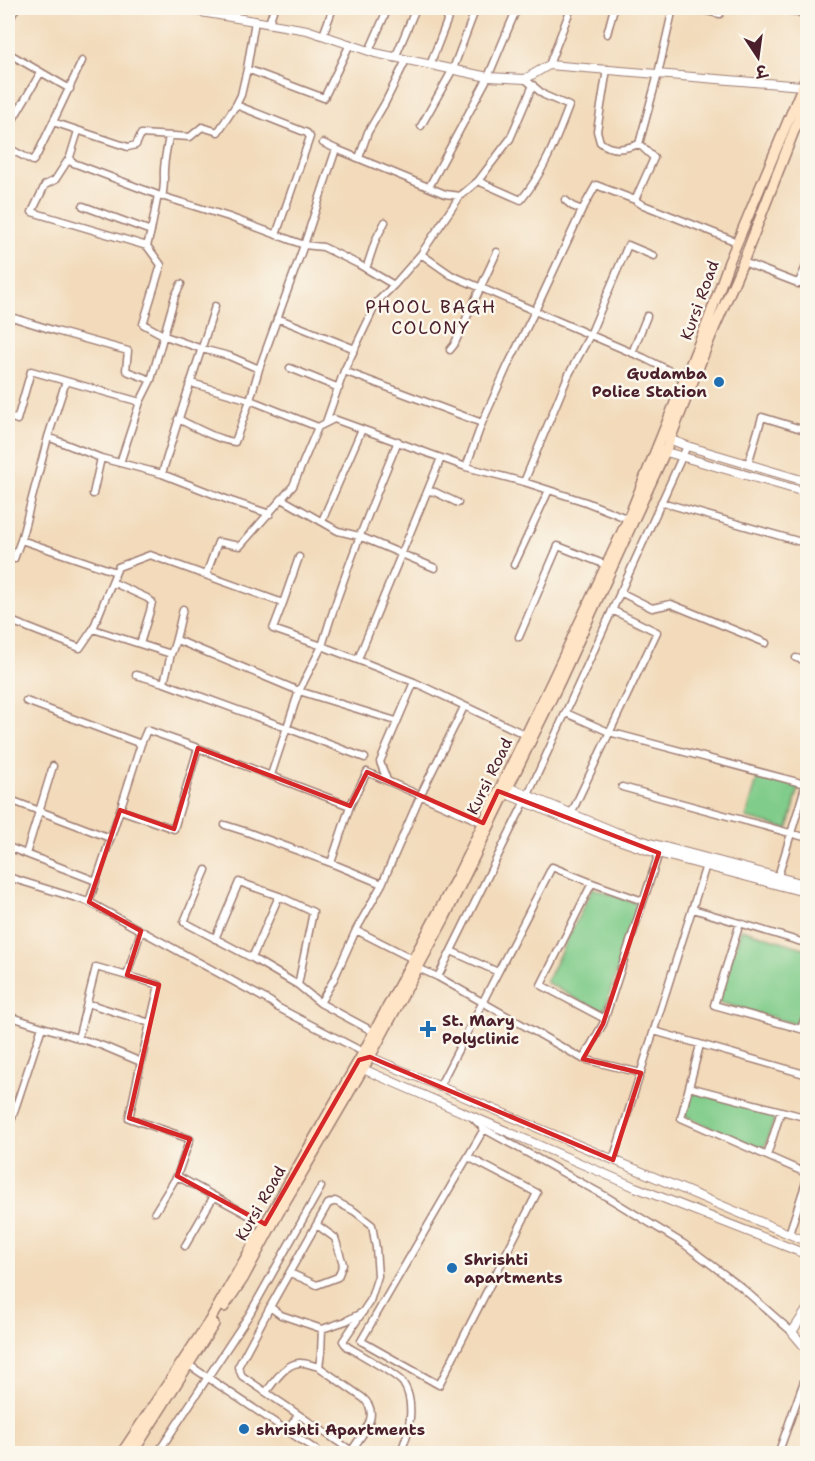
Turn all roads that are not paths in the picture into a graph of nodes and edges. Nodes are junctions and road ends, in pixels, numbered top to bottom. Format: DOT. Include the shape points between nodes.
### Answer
graph roads {
  1 [pos="16,8"];
  2 [pos="191,8"];
  3 [pos="237,8"];
  4 [pos="274,8"];
  5 [pos="333,8"];
  6 [pos="388,8"];
  7 [pos="416,8"];
  8 [pos="452,8"];
  9 [pos="476,8"];
  10 [pos="517,8"];
  11 [pos="571,8"];
  12 [pos="614,8"];
  13 [pos="672,8"];
  14 [pos="694,8"];
  15 [pos="778,8"];
  16 [pos="720,14"];
  17 [pos="807,15"];
  18 [pos="234,17"];
  19 [pos="255,21"];
  20 [pos="8,22"];
  21 [pos="269,23"];
  22 [pos="607,34"];
  23 [pos="323,35"];
  24 [pos="350,44"];
  25 [pos="369,51"];
  26 [pos="8,53"];
  27 [pos="395,58"];
  28 [pos="406,60"];
  29 [pos="82,61"];
  30 [pos="430,65"];
  31 [pos="549,65"];
  32 [pos="247,69"];
  33 [pos="453,69"];
  34 [pos="607,69"];
  35 [pos="41,72"];
  36 [pos="807,73"];
  37 [pos="658,74"];
  38 [pos="489,77"];
  39 [pos="525,78"];
  40 [pos="533,85"];
  41 [pos="70,89"];
  42 [pos="805,91"];
  43 [pos="236,105"];
  44 [pos="53,122"];
  45 [pos="421,126"];
  46 [pos="8,128"];
  47 [pos="78,131"];
  48 [pos="169,136"];
  49 [pos="323,143"];
  50 [pos="639,144"];
  51 [pos="8,148"];
  52 [pos="336,149"];
  53 [pos="70,157"];
  54 [pos="359,158"];
  55 [pos="478,181"];
  56 [pos="429,187"];
  57 [pos="160,196"];
  58 [pos="459,196"];
  59 [pos="565,200"];
  60 [pos="635,200"];
  61 [pos="83,207"];
  62 [pos="582,210"];
  63 [pos="385,222"];
  64 [pos="151,231"];
  65 [pos="276,235"];
  66 [pos="737,242"];
  67 [pos="304,245"];
  68 [pos="147,246"];
  69 [pos="497,252"];
  70 [pos="421,254"];
  71 [pos="654,256"];
  72 [pos="742,262"];
  73 [pos="807,262"];
  74 [pos="366,268"];
  75 [pos="181,284"];
  76 [pos="798,284"];
  77 [pos="394,285"];
  78 [pos="807,287"];
  79 [pos="482,288"];
  80 [pos="215,306"];
  81 [pos="535,311"];
  82 [pos="8,316"];
  83 [pos="647,316"];
  84 [pos="277,318"];
  85 [pos="590,335"];
  86 [pos="165,336"];
  87 [pos="202,349"];
  88 [pos="355,350"];
  89 [pos="450,350"];
  90 [pos="632,353"];
  91 [pos="290,368"];
  92 [pos="259,369"];
  93 [pos="344,371"];
  94 [pos="151,380"];
  95 [pos="689,380"];
  96 [pos="66,381"];
  97 [pos="191,383"];
  98 [pos="339,388"];
  99 [pos="250,400"];
  100 [pos="140,402"];
  101 [pos="8,416"];
  102 [pos="178,419"];
  103 [pos="326,422"];
  104 [pos="482,423"];
  105 [pos="318,427"];
  106 [pos="362,429"];
  107 [pos="807,431"];
  108 [pos="48,437"];
  109 [pos="666,438"];
  110 [pos="398,441"];
  111 [pos="687,446"];
  112 [pos="661,450"];
  113 [pos="682,457"];
  114 [pos="101,458"];
  115 [pos="441,458"];
  116 [pos="120,463"];
  117 [pos="748,464"];
  118 [pos="466,467"];
  119 [pos="162,474"];
  120 [pos="524,482"];
  121 [pos="807,482"];
  122 [pos="549,490"];
  123 [pos="428,491"];
  124 [pos="807,493"];
  125 [pos="93,494"];
  126 [pos="282,499"];
  127 [pos="458,502"];
  128 [pos="661,502"];
  129 [pos="270,513"];
  130 [pos="322,520"];
  131 [pos="631,520"];
  132 [pos="359,536"];
  133 [pos="21,540"];
  134 [pos="807,544"];
  135 [pos="401,555"];
  136 [pos="8,557"];
  137 [pos="298,557"];
  138 [pos="514,565"];
  139 [pos="606,565"];
  140 [pos="435,568"];
  141 [pos="116,572"];
  142 [pos="206,575"];
  143 [pos="112,582"];
  144 [pos="620,592"];
  145 [pos="283,603"];
  146 [pos="183,609"];
  147 [pos="612,610"];
  148 [pos="8,625"];
  149 [pos="93,629"];
  150 [pos="519,637"];
  151 [pos="177,640"];
  152 [pos="140,644"];
  153 [pos="766,644"];
  154 [pos="322,646"];
  155 [pos="171,654"];
  156 [pos="796,658"];
  157 [pos="358,659"];
  158 [pos="807,661"];
  159 [pos="136,675"];
  160 [pos="414,682"];
  161 [pos="164,683"];
  162 [pos="299,691"];
  163 [pos="26,701"];
  164 [pos="464,707"];
  165 [pos="566,713"];
  166 [pos="396,721"];
  167 [pos="287,728"];
  168 [pos="609,732"];
  169 [pos="526,735"];
  170 [pos="141,744"];
  171 [pos="198,748"];
  172 [pos="365,758"];
  173 [pos="53,766"];
  174 [pos="271,775"];
  175 [pos="807,777"];
  176 [pos="387,780"];
  177 [pos="805,784"];
  178 [pos="622,787"];
  179 [pos="504,789"];
  180 [pos="421,794"];
  181 [pos="526,798"];
  182 [pos="8,799"];
  183 [pos="350,806"];
  184 [pos="120,810"];
  185 [pos="39,811"];
  186 [pos="571,814"];
  187 [pos="483,823"];
  188 [pos="225,825"];
  189 [pos="791,834"];
  190 [pos="110,838"];
  191 [pos="807,838"];
  192 [pos="8,847"];
  193 [pos="659,853"];
  194 [pos="26,854"];
  195 [pos="707,862"];
  196 [pos="331,863"];
  197 [pos="206,870"];
  198 [pos="8,877"];
  199 [pos="96,881"];
  200 [pos="777,881"];
  201 [pos="592,883"];
  202 [pos="382,884"];
  203 [pos="807,885"];
  204 [pos="807,893"];
  205 [pos="279,896"];
  206 [pos="643,901"];
  207 [pos="89,902"];
  208 [pos="693,909"];
  209 [pos="740,923"];
  210 [pos="356,930"];
  211 [pos="141,931"];
  212 [pos="215,939"];
  213 [pos="807,944"];
  214 [pos="451,951"];
  215 [pos="252,958"];
  216 [pos="416,963"];
  217 [pos="498,972"];
  218 [pos="127,975"];
  219 [pos="438,977"];
  220 [pos="298,985"];
  221 [pos="482,1002"];
  222 [pos="87,1003"];
  223 [pos="320,1003"];
  224 [pos="807,1008"];
  225 [pos="8,1016"];
  226 [pos="605,1019"];
  227 [pos="150,1023"];
  228 [pos="42,1027"];
  229 [pos="804,1030"];
  230 [pos="374,1032"];
  231 [pos="654,1032"];
  232 [pos="78,1039"];
  233 [pos="700,1045"];
  234 [pos="364,1059"];
  235 [pos="583,1059"];
  236 [pos="141,1062"];
  237 [pos="641,1073"];
  238 [pos="807,1075"];
  239 [pos="689,1087"];
  240 [pos="439,1088"];
  241 [pos="781,1111"];
  242 [pos="471,1115"];
  243 [pos="807,1118"];
  244 [pos="484,1129"];
  245 [pos="8,1130"];
  246 [pos="767,1156"];
  247 [pos="468,1157"];
  248 [pos="613,1160"];
  249 [pos="807,1175"];
  250 [pos="177,1176"];
  251 [pos="321,1187"];
  252 [pos="214,1196"];
  253 [pos="155,1212"];
  254 [pos="317,1225"];
  255 [pos="265,1230"];
  256 [pos="789,1234"];
  257 [pos="807,1242"];
  258 [pos="185,1245"];
  259 [pos="286,1248"];
  260 [pos="300,1255"];
  261 [pos="807,1255"];
  262 [pos="290,1274"];
  263 [pos="270,1307"];
  264 [pos="807,1308"];
  265 [pos="364,1312"];
  266 [pos="322,1329"];
  267 [pos="792,1332"];
  268 [pos="807,1351"];
  269 [pos="189,1365"];
  270 [pos="319,1367"];
  271 [pos="807,1370"];
  272 [pos="208,1378"];
  273 [pos="266,1392"];
  274 [pos="298,1415"];
  275 [pos="287,1431"];
  276 [pos="354,1452"];
  277 [pos="121,1454"];
  278 [pos="132,1454"];
  279 [pos="157,1454"];
  280 [pos="321,1454"];
  281 [pos="399,1454"];
  282 [pos="778,1454"];
  1 -- 20 [label="street"];
  2 -- 18 [label="street"];
  3 -- 18 [label="street"];
  4 -- 21 [label="street"];
  5 -- 23 [label="street"];
  6 -- 25 [label="street"];
  7 -- 27 [label="street"];
  8 -- 30 [label="street"];
  9 -- 33 [label="street"];
  10 -- 38 [label="street"];
  11 -- 31 [label="street"];
  12 -- 22 [label="street"];
  13 -- 37 [label="street"];
  14 -- 16 [label="street"];
  15 -- 17 [label="street"];
  18 -- 19 [label="street"];
  19 -- 21 [label="street"];
  19 -- 32 [label="street"];
  21 -- 23 [label="street"];
  23 -- 24 [label="street"];
  24 -- 25 [label="street"];
  24 -- 32 [label="street" via="324,98"];
  25 -- 27 [label="street"];
  26 -- 35 [label="street"];
  27 -- 28 [label="street"];
  28 -- 30 [label="street"];
  28 -- 54 [label="street" via="368,132"];
  29 -- 41 [label="street"];
  30 -- 33 [label="street"];
  31 -- 34 [label="street"];
  31 -- 39 [label="street"];
  32 -- 43 [label="street"];
  33 -- 38 [label="street"];
  33 -- 45 [label="street"];
  34 -- 37 [label="street"];
  34 -- 50 [label="street" via="597,130 600,142 611,149"];
  35 -- 41 [label="street"];
  35 -- 46 [label="street"];
  36 -- 42 [label="main road, Kursi Road"];
  37 -- 42 [label="street"];
  37 -- 50 [label="street"];
  38 -- 39 [label="street"];
  38 -- 56 [label="street"];
  39 -- 40 [label="street"];
  40 -- 55 [label="street" via="510,139"];
  40 -- 55 [label="street" via="544,95 569,106 535,183 521,200"];
  41 -- 44 [label="street"];
  42 -- 66 [label="main road, Kursi Road"];
  42 -- 72 [label="main road, Kursi Road"];
  43 -- 48 [label="street" via="218,132 202,127 190,137"];
  43 -- 65 [label="street" via="310,137"];
  44 -- 47 [label="street"];
  44 -- 51 [label="street" via="33,160"];
  47 -- 48 [label="street" via="129,147 136,145 141,134"];
  47 -- 53 [label="street"];
  48 -- 57 [label="street" via="165,184"];
  49 -- 52 [label="street"];
  50 -- 60 [label="street" via="654,158"];
  52 -- 54 [label="street"];
  52 -- 67 [label="street"];
  53 -- 57 [label="street" via="71,162"];
  53 -- 68 [label="street" via="55,180 45,185 32,212"];
  54 -- 56 [label="street"];
  55 -- 58 [label="street"];
  56 -- 58 [label="street"];
  57 -- 64 [label="street"];
  57 -- 65 [label="street"];
  58 -- 70 [label="street"];
  59 -- 62 [label="street"];
  60 -- 62 [label="street" via="596,185"];
  60 -- 66 [label="street"];
  61 -- 64 [label="street"];
  62 -- 81 [label="street"];
  63 -- 74 [label="street"];
  64 -- 68 [label="street"];
  65 -- 67 [label="street"];
  66 -- 95 [label="main road, Kursi Road"];
  67 -- 74 [label="street" via="323,247"];
  67 -- 84 [label="street"];
  68 -- 86 [label="street" via="161,266 143,324"];
  69 -- 79 [label="street"];
  70 -- 77 [label="street"];
  70 -- 79 [label="street" via="451,275"];
  71 -- 85 [label="street" via="628,245"];
  72 -- 76 [label="street"];
  72 -- 95 [label="main road, Kursi Road"];
  73 -- 76 [label="street"];
  74 -- 77 [label="street"];
  75 -- 86 [label="street"];
  76 -- 78 [label="street"];
  77 -- 88 [label="street" via="377,302"];
  79 -- 81 [label="street"];
  79 -- 89 [label="street"];
  80 -- 87 [label="street"];
  81 -- 85 [label="street"];
  81 -- 104 [label="street"];
  82 -- 94 [label="street" via="128,351 126,370"];
  83 -- 90 [label="street"];
  84 -- 88 [label="street"];
  84 -- 92 [label="street"];
  85 -- 90 [label="street"];
  85 -- 120 [label="street" via="568,376"];
  86 -- 87 [label="street"];
  86 -- 94 [label="street"];
  87 -- 92 [label="street"];
  87 -- 97 [label="street"];
  88 -- 93 [label="street"];
  90 -- 95 [label="street"];
  91 -- 98 [label="street"];
  92 -- 99 [label="street"];
  93 -- 98 [label="street"];
  93 -- 104 [label="street"];
  94 -- 100 [label="street"];
  95 -- 109 [label="main road, Kursi Road"];
  96 -- 100 [label="street"];
  96 -- 101 [label="street" via="31,370 17,420"];
  96 -- 108 [label="street"];
  97 -- 99 [label="street"];
  97 -- 102 [label="street"];
  98 -- 103 [label="street"];
  99 -- 102 [label="street" via="235,442"];
  99 -- 105 [label="street"];
  100 -- 116 [label="street"];
  102 -- 119 [label="street"];
  103 -- 105 [label="street"];
  103 -- 106 [label="street" via="334,419"];
  104 -- 118 [label="street"];
  105 -- 126 [label="street" via="293,486"];
  106 -- 110 [label="street"];
  106 -- 130 [label="street"];
  107 -- 117 [label="street" via="762,417"];
  108 -- 114 [label="street"];
  108 -- 133 [label="street"];
  109 -- 111 [label="street"];
  109 -- 112 [label="main road, Kursi Road"];
  110 -- 115 [label="street"];
  110 -- 132 [label="street"];
  111 -- 113 [label="street"];
  111 -- 117 [label="street"];
  112 -- 113 [label="street"];
  112 -- 131 [label="main road, Kursi Road"];
  113 -- 124 [label="street"];
  113 -- 128 [label="street"];
  114 -- 116 [label="street"];
  114 -- 125 [label="street"];
  115 -- 118 [label="street"];
  115 -- 123 [label="street"];
  116 -- 119 [label="street"];
  117 -- 121 [label="street"];
  118 -- 120 [label="street"];
  119 -- 129 [label="street"];
  120 -- 122 [label="street"];
  122 -- 131 [label="street"];
  122 -- 138 [label="street"];
  123 -- 127 [label="street"];
  123 -- 135 [label="street"];
  126 -- 129 [label="street"];
  126 -- 130 [label="street"];
  128 -- 134 [label="street"];
  128 -- 144 [label="street"];
  129 -- 142 [label="street" via="240,546 218,542"];
  130 -- 132 [label="street" via="338,531"];
  131 -- 139 [label="main road, Kursi Road"];
  131 -- 179 [label="main road, Kursi Road" via="566,669"];
  132 -- 135 [label="street"];
  132 -- 154 [label="street"];
  133 -- 136 [label="street" via="14,559"];
  133 -- 141 [label="street"];
  135 -- 140 [label="street"];
  135 -- 157 [label="street"];
  137 -- 145 [label="street"];
  139 -- 150 [label="street" via="558,546"];
  139 -- 169 [label="main road, Kursi Road"];
  141 -- 142 [label="street" via="118,567 150,555"];
  141 -- 143 [label="street"];
  142 -- 145 [label="street"];
  143 -- 149 [label="street"];
  143 -- 152 [label="street" via="152,602"];
  144 -- 147 [label="street"];
  144 -- 153 [label="street" via="652,608 671,604"];
  145 -- 154 [label="street" via="273,629"];
  146 -- 151 [label="street"];
  147 -- 165 [label="street"];
  147 -- 168 [label="street" via="657,632"];
  148 -- 149 [label="street" via="11,621 80,648"];
  149 -- 152 [label="street"];
  151 -- 155 [label="street"];
  151 -- 162 [label="street"];
  152 -- 155 [label="street"];
  154 -- 157 [label="street"];
  154 -- 162 [label="street"];
  155 -- 161 [label="street"];
  156 -- 158 [label="street"];
  157 -- 160 [label="street"];
  159 -- 161 [label="street"];
  160 -- 164 [label="street"];
  160 -- 166 [label="street"];
  161 -- 167 [label="street"];
  162 -- 166 [label="street"];
  162 -- 167 [label="street"];
  163 -- 170 [label="street"];
  164 -- 169 [label="street"];
  164 -- 180 [label="street"];
  165 -- 168 [label="street"];
  165 -- 181 [label="street"];
  166 -- 176 [label="street" via="380,762"];
  167 -- 172 [label="street"];
  167 -- 174 [label="street"];
  168 -- 177 [label="street"];
  168 -- 186 [label="street"];
  169 -- 179 [label="main road, Kursi Road"];
  170 -- 171 [label="street" via="147,730"];
  170 -- 184 [label="street"];
  171 -- 174 [label="street"];
  171 -- 184 [label="street" via="174,829"];
  173 -- 185 [label="street"];
  174 -- 183 [label="street"];
  175 -- 177 [label="street"];
  176 -- 180 [label="street"];
  176 -- 183 [label="street" via="367,772"];
  177 -- 189 [label="street"];
  178 -- 189 [label="street"];
  179 -- 181 [label="street"];
  179 -- 187 [label="main road, Kursi Road"];
  179 -- 216 [label="main road, Kursi Road" via="443,921"];
  180 -- 187 [label="street"];
  180 -- 202 [label="street"];
  181 -- 186 [label="street"];
  181 -- 193 [label="street" via="604,835"];
  181 -- 214 [label="street"];
  182 -- 185 [label="street"];
  183 -- 196 [label="street"];
  184 -- 190 [label="street"];
  185 -- 190 [label="street"];
  185 -- 194 [label="street"];
  186 -- 195 [label="street"];
  187 -- 216 [label="main road, Kursi Road"];
  188 -- 196 [label="street"];
  189 -- 191 [label="street"];
  189 -- 200 [label="street"];
  190 -- 199 [label="street"];
  192 -- 194 [label="street"];
  193 -- 195 [label="street"];
  193 -- 206 [label="street"];
  194 -- 199 [label="street"];
  195 -- 200 [label="street"];
  195 -- 208 [label="street"];
  196 -- 202 [label="street"];
  197 -- 212 [label="street" via="184,922"];
  198 -- 207 [label="street"];
  199 -- 207 [label="street"];
  200 -- 203 [label="street"];
  200 -- 204 [label="street"];
  201 -- 206 [label="street"];
  201 -- 217 [label="street" via="552,867"];
  201 -- 226 [label="street" via="541,985"];
  202 -- 210 [label="street"];
  205 -- 212 [label="street" via="239,882"];
  205 -- 215 [label="street"];
  205 -- 220 [label="street" via="313,912"];
  206 -- 226 [label="street"];
  207 -- 211 [label="street"];
  208 -- 209 [label="street"];
  208 -- 231 [label="street"];
  209 -- 213 [label="street"];
  209 -- 229 [label="street" via="714,1005"];
  210 -- 216 [label="street"];
  210 -- 223 [label="street"];
  211 -- 218 [label="street"];
  211 -- 234 [label="street" via="272,1002"];
  212 -- 215 [label="street"];
  214 -- 217 [label="street"];
  214 -- 219 [label="street"];
  215 -- 220 [label="street"];
  216 -- 219 [label="street"];
  216 -- 230 [label="main road, Kursi Road"];
  216 -- 234 [label="main road, Kursi Road"];
  217 -- 221 [label="street"];
  218 -- 222 [label="street" via="96,967"];
  218 -- 227 [label="street" via="159,984"];
  219 -- 221 [label="street"];
  220 -- 223 [label="street"];
  221 -- 235 [label="street"];
  221 -- 240 [label="street"];
  222 -- 227 [label="street"];
  222 -- 232 [label="street"];
  223 -- 230 [label="street"];
  224 -- 229 [label="street"];
  225 -- 228 [label="street"];
  226 -- 235 [label="street"];
  227 -- 236 [label="street"];
  228 -- 232 [label="street"];
  228 -- 245 [label="street"];
  230 -- 234 [label="main road, Kursi Road"];
  231 -- 233 [label="street"];
  231 -- 237 [label="street"];
  232 -- 236 [label="street"];
  233 -- 238 [label="street"];
  233 -- 239 [label="street"];
  234 -- 240 [label="street"];
  234 -- 242 [label="street"];
  234 -- 255 [label="main road, Kursi Road"];
  235 -- 237 [label="street"];
  236 -- 250 [label="street" via="129,1118 190,1139"];
  237 -- 248 [label="street"];
  239 -- 241 [label="street"];
  239 -- 246 [label="street" via="681,1118"];
  240 -- 248 [label="street"];
  241 -- 243 [label="street"];
  241 -- 246 [label="street"];
  242 -- 244 [label="street"];
  242 -- 261 [label="street" via="635,1187"];
  244 -- 247 [label="street"];
  244 -- 267 [label="street" via="684,1244"];
  246 -- 249 [label="street"];
  247 -- 247 [label="street" via="361,1341 439,1385 537,1193"];
  248 -- 256 [label="street"];
  249 -- 256 [label="street"];
  250 -- 252 [label="street"];
  250 -- 253 [label="street"];
  251 -- 259 [label="street"];
  252 -- 255 [label="street"];
  252 -- 258 [label="street"];
  254 -- 260 [label="street"];
  254 -- 262 [label="street" via="335,1238 343,1264 338,1277 317,1285"];
  254 -- 265 [label="street" via="328,1204 335,1201 372,1225 378,1276"];
  255 -- 269 [label="main road, Kursi Road" via="243,1279"];
  255 -- 277 [label="main road, Kursi Road"];
  256 -- 257 [label="street"];
  259 -- 260 [label="street"];
  259 -- 272 [label="street" via="249,1316"];
  260 -- 262 [label="street"];
  262 -- 263 [label="street"];
  263 -- 266 [label="street" via="281,1315"];
  263 -- 273 [label="street" via="238,1367 242,1376"];
  264 -- 267 [label="street"];
  265 -- 266 [label="street"];
  265 -- 281 [label="street" via="343,1341 402,1381 409,1395 408,1434"];
  266 -- 270 [label="street"];
  267 -- 268 [label="street"];
  269 -- 272 [label="street"];
  269 -- 278 [label="main road, Kursi Road"];
  270 -- 273 [label="street" via="291,1365"];
  270 -- 276 [label="street" via="369,1403 370,1422"];
  271 -- 282 [label="street"];
  272 -- 275 [label="street"];
  272 -- 279 [label="street"];
  273 -- 274 [label="street"];
  274 -- 275 [label="street"];
  274 -- 276 [label="street"];
  275 -- 280 [label="street"];
}
